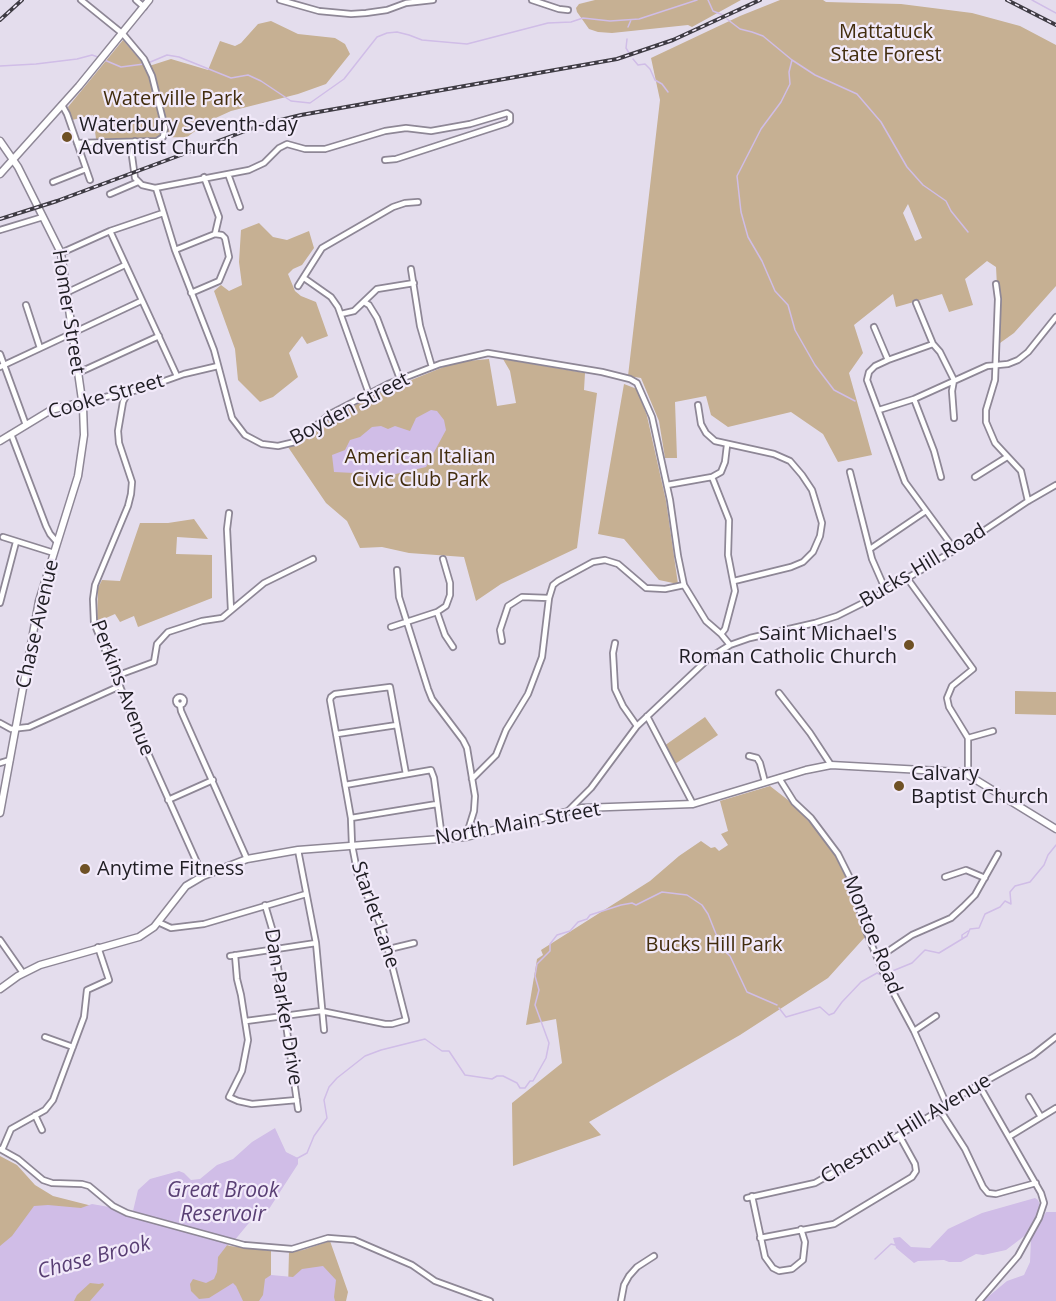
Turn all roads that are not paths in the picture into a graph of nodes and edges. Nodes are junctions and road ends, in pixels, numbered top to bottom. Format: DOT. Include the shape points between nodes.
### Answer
graph roads {
  1 [pos="81,0"];
  2 [pos="136,0"];
  3 [pos="149,0"];
  4 [pos="280,0"];
  5 [pos="434,0"];
  6 [pos="532,0"];
  7 [pos="144,7"];
  8 [pos="568,10"];
  9 [pos="123,34"];
  10 [pos="62,105"];
  11 [pos="464,125"];
  12 [pos="467,136"];
  13 [pos="0,141"];
  14 [pos="135,141"];
  15 [pos="77,143"];
  16 [pos="14,160"];
  17 [pos="386,160"];
  18 [pos="86,169"];
  19 [pos="0,174"];
  20 [pos="228,174"];
  21 [pos="204,177"];
  22 [pos="90,180"];
  23 [pos="52,182"];
  24 [pos="138,182"];
  25 [pos="156,188"];
  26 [pos="110,194"];
  27 [pos="418,202"];
  28 [pos="240,207"];
  29 [pos="163,213"];
  30 [pos="44,216"];
  31 [pos="0,230"];
  32 [pos="110,231"];
  33 [pos="215,234"];
  34 [pos="175,250"];
  35 [pos="61,253"];
  36 [pos="125,265"];
  37 [pos="411,269"];
  38 [pos="304,278"];
  39 [pos="414,283"];
  40 [pos="996,284"];
  41 [pos="298,286"];
  42 [pos="68,292"];
  43 [pos="190,292"];
  44 [pos="141,301"];
  45 [pos="364,302"];
  46 [pos="916,303"];
  47 [pos="26,305"];
  48 [pos="341,314"];
  49 [pos="1056,317"];
  50 [pos="874,327"];
  51 [pos="73,332"];
  52 [pos="159,336"];
  53 [pos="933,344"];
  54 [pos="40,348"];
  55 [pos="0,354"];
  56 [pos="888,360"];
  57 [pos="995,365"];
  58 [pos="2,366"];
  59 [pos="218,366"];
  60 [pos="432,367"];
  61 [pos="78,373"];
  62 [pos="177,376"];
  63 [pos="400,379"];
  64 [pos="954,380"];
  65 [pos="128,392"];
  66 [pos="369,394"];
  67 [pos="914,399"];
  68 [pos="82,402"];
  69 [pos="698,405"];
  70 [pos="879,410"];
  71 [pos="954,418"];
  72 [pos="26,424"];
  73 [pos="11,434"];
  74 [pos="0,441"];
  75 [pos="727,445"];
  76 [pos="1007,457"];
  77 [pos="850,472"];
  78 [pos="712,477"];
  79 [pos="941,477"];
  80 [pos="975,477"];
  81 [pos="667,485"];
  82 [pos="1056,485"];
  83 [pos="1028,501"];
  84 [pos="926,512"];
  85 [pos="229,513"];
  86 [pos="3,537"];
  87 [pos="16,542"];
  88 [pos="57,542"];
  89 [pos="870,549"];
  90 [pos="955,549"];
  91 [pos="54,553"];
  92 [pos="313,559"];
  93 [pos="443,559"];
  94 [pos="397,570"];
  95 [pos="907,578"];
  96 [pos="734,582"];
  97 [pos="684,585"];
  98 [pos="886,591"];
  99 [pos="549,598"];
  100 [pos="0,603"];
  101 [pos="231,610"];
  102 [pos="437,612"];
  103 [pos="407,621"];
  104 [pos="391,627"];
  105 [pos="722,634"];
  106 [pos="502,640"];
  107 [pos="615,643"];
  108 [pos="730,645"];
  109 [pos="453,647"];
  110 [pos="116,676"];
  111 [pos="120,686"];
  112 [pos="779,693"];
  113 [pos="180,705"];
  114 [pos="647,716"];
  115 [pos="0,723"];
  116 [pos="396,725"];
  117 [pos="637,726"];
  118 [pos="16,729"];
  119 [pos="993,731"];
  120 [pos="337,734"];
  121 [pos="968,738"];
  122 [pos="749,756"];
  123 [pos="10,760"];
  124 [pos="0,764"];
  125 [pos="831,765"];
  126 [pos="406,774"];
  127 [pos="968,775"];
  128 [pos="779,778"];
  129 [pos="472,779"];
  130 [pos="213,780"];
  131 [pos="765,782"];
  132 [pos="345,785"];
  133 [pos="168,800"];
  134 [pos="437,804"];
  135 [pos="693,804"];
  136 [pos="567,812"];
  137 [pos="0,813"];
  138 [pos="351,818"];
  139 [pos="1056,829"];
  140 [pos="466,837"];
  141 [pos="442,838"];
  142 [pos="352,845"];
  143 [pos="298,850"];
  144 [pos="998,854"];
  145 [pos="247,859"];
  146 [pos="203,876"];
  147 [pos="945,877"];
  148 [pos="985,878"];
  149 [pos="306,894"];
  150 [pos="265,906"];
  151 [pos="158,922"];
  152 [pos="0,940"];
  153 [pos="316,943"];
  154 [pos="414,943"];
  155 [pos="98,947"];
  156 [pos="276,949"];
  157 [pos="389,949"];
  158 [pos="879,958"];
  159 [pos="23,973"];
  160 [pos="0,989"];
  161 [pos="321,1011"];
  162 [pos="284,1016"];
  163 [pos="936,1016"];
  164 [pos="246,1021"];
  165 [pos="324,1030"];
  166 [pos="914,1031"];
  167 [pos="45,1037"];
  168 [pos="1056,1037"];
  169 [pos="73,1047"];
  170 [pos="979,1085"];
  171 [pos="1029,1097"];
  172 [pos="297,1100"];
  173 [pos="946,1103"];
  174 [pos="1056,1108"];
  175 [pos="298,1109"];
  176 [pos="940,1110"];
  177 [pos="35,1115"];
  178 [pos="1041,1117"];
  179 [pos="42,1130"];
  180 [pos="899,1135"];
  181 [pos="1010,1136"];
  182 [pos="1,1150"];
  183 [pos="1036,1183"];
  184 [pos="801,1229"];
  185 [pos="760,1238"];
  186 [pos="654,1256"];
  187 [pos="490,1301"];
  188 [pos="621,1301"];
  189 [pos="980,1301"];
  1 -- 9 [label="street"];
  2 -- 7 [label="street"];
  3 -- 7 [label="main road"];
  4 -- 5 [label="street" via="319,11 351,14"];
  6 -- 8 [label="street"];
  7 -- 9 [label="main road"];
  9 -- 10 [label="main road"];
  9 -- 14 [label="street" via="145,60 163,114 165,132 159,140"];
  10 -- 15 [label="street"];
  10 -- 16 [label="main road"];
  11 -- 12 [label="street"];
  11 -- 12 [label="street" via="507,113 511,118 507,123"];
  11 -- 20 [label="street" via="431,131 386,131 325,150 286,144 264,164"];
  12 -- 17 [label="street"];
  13 -- 16 [label="main road, Homer Street"];
  14 -- 15 [label="street"];
  14 -- 24 [label="street" via="132,163"];
  15 -- 18 [label="street"];
  16 -- 19 [label="main road"];
  16 -- 30 [label="main road, Homer Street"];
  18 -- 22 [label="street"];
  18 -- 23 [label="street"];
  20 -- 21 [label="street"];
  20 -- 28 [label="street"];
  21 -- 25 [label="street"];
  21 -- 33 [label="street" via="219,217"];
  24 -- 25 [label="street"];
  24 -- 26 [label="street"];
  25 -- 29 [label="street, Boyden Street"];
  27 -- 38 [label="street" via="393,207 322,248"];
  29 -- 32 [label="street"];
  29 -- 34 [label="street, Boyden Street"];
  30 -- 31 [label="street"];
  30 -- 35 [label="main road, Homer Street"];
  32 -- 35 [label="street"];
  32 -- 36 [label="street"];
  33 -- 34 [label="street"];
  33 -- 43 [label="street" via="222,235 227,246 229,257 223,274 214,285"];
  34 -- 43 [label="street, Boyden Street"];
  35 -- 42 [label="main road, Homer Street"];
  36 -- 42 [label="street"];
  36 -- 44 [label="street"];
  37 -- 39 [label="street"];
  38 -- 41 [label="street"];
  38 -- 48 [label="street" via="331,297"];
  39 -- 45 [label="street" via="377,289"];
  39 -- 60 [label="street" via="420,326"];
  40 -- 57 [label="street"];
  42 -- 51 [label="main road, Homer Street"];
  43 -- 59 [label="street, Boyden Street"];
  44 -- 51 [label="street"];
  44 -- 52 [label="street"];
  45 -- 48 [label="street" via="354,311"];
  45 -- 63 [label="street" via="376,318"];
  46 -- 53 [label="street"];
  47 -- 54 [label="street"];
  48 -- 66 [label="street"];
  49 -- 57 [label="street" via="1018,360"];
  50 -- 56 [label="street"];
  51 -- 54 [label="street"];
  51 -- 61 [label="main road, Homer Street"];
  52 -- 61 [label="street"];
  52 -- 62 [label="street"];
  53 -- 56 [label="street"];
  53 -- 64 [label="street"];
  54 -- 58 [label="street"];
  55 -- 58 [label="street"];
  56 -- 70 [label="street" via="869,372 867,380"];
  57 -- 64 [label="street"];
  57 -- 76 [label="street" via="986,422 995,443"];
  58 -- 72 [label="street"];
  59 -- 62 [label="street, Cooke Street"];
  59 -- 66 [label="street, Boyden Street" via="235,424 253,440 269,446 295,442 325,418"];
  60 -- 63 [label="street, Boyden Street"];
  60 -- 81 [label="street, Boyden Street" via="496,353 630,379 641,389 652,417"];
  61 -- 68 [label="main road, Homer Street"];
  62 -- 65 [label="street, Cooke Street"];
  63 -- 66 [label="street, Boyden Street"];
  64 -- 67 [label="street"];
  64 -- 71 [label="street"];
  65 -- 68 [label="street, Cooke Street"];
  65 -- 110 [label="street, Perkins Avenue" via="118,431 132,482 131,494 93,599 94,624"];
  67 -- 70 [label="street"];
  67 -- 79 [label="street"];
  68 -- 72 [label="main road, Cooke Street" via="51,410"];
  68 -- 88 [label="main road, Chase Avenue" via="82,458"];
  69 -- 75 [label="street" via="706,433"];
  70 -- 84 [label="street" via="899,470"];
  72 -- 73 [label="main road, Cooke Street"];
  73 -- 74 [label="main road, Cooke Street"];
  73 -- 88 [label="street" via="46,526"];
  75 -- 78 [label="street" via="721,472"];
  75 -- 96 [label="street" via="790,461 812,490 822,523 813,552 803,562"];
  76 -- 80 [label="street"];
  76 -- 83 [label="street" via="1021,471"];
  77 -- 89 [label="street"];
  78 -- 81 [label="street"];
  78 -- 96 [label="street" via="729,520 728,555"];
  81 -- 97 [label="street, Boyden Street"];
  82 -- 83 [label="street, Bucks Hill Road"];
  83 -- 90 [label="street, Bucks Hill Road"];
  84 -- 89 [label="street"];
  84 -- 90 [label="street"];
  85 -- 101 [label="street"];
  86 -- 87 [label="street"];
  87 -- 91 [label="street"];
  87 -- 100 [label="street"];
  88 -- 91 [label="main road, Chase Avenue"];
  89 -- 98 [label="street"];
  90 -- 95 [label="street, Bucks Hill Road"];
  91 -- 118 [label="main road, Chase Avenue" via="37,610"];
  92 -- 101 [label="street" via="278,574"];
  93 -- 102 [label="street" via="450,595 446,606"];
  94 -- 103 [label="street" via="399,597"];
  95 -- 98 [label="street, Bucks Hill Road"];
  95 -- 121 [label="street" via="973,669 952,686 946,698"];
  96 -- 105 [label="street" via="734,597"];
  97 -- 99 [label="street" via="646,588 618,564 605,560 593,562 558,581"];
  97 -- 105 [label="street, Boyden Street" via="706,621"];
  98 -- 108 [label="street, Bucks Hill Road" via="837,616"];
  99 -- 106 [label="street" via="522,597 508,606 500,630"];
  99 -- 129 [label="street" via="536,677 495,754"];
  101 -- 110 [label="street" via="222,618 168,632 157,644 154,662"];
  102 -- 103 [label="street"];
  102 -- 109 [label="street"];
  103 -- 104 [label="street"];
  103 -- 129 [label="street" via="432,699 463,740"];
  105 -- 108 [label="street, Boyden Street"];
  107 -- 117 [label="street" via="615,689"];
  108 -- 114 [label="street, Bucks Hill Road" via="709,658"];
  110 -- 111 [label="street, Perkins Avenue"];
  111 -- 118 [label="street" via="33,726"];
  111 -- 133 [label="street, Perkins Avenue"];
  112 -- 125 [label="street"];
  113 -- 130 [label="street"];
  114 -- 117 [label="street, Bucks Hill Road"];
  114 -- 135 [label="street"];
  115 -- 118 [label="street"];
  116 -- 120 [label="street"];
  116 -- 120 [label="street, Starlet Lane" via="390,687 335,694 330,700"];
  116 -- 126 [label="street"];
  117 -- 136 [label="street, Bucks Hill Road" via="591,788"];
  118 -- 123 [label="main road, Chase Avenue"];
  119 -- 121 [label="street"];
  120 -- 132 [label="street, Starlet Lane"];
  121 -- 127 [label="street"];
  122 -- 131 [label="street" via="757,758"];
  123 -- 124 [label="street"];
  123 -- 137 [label="main road, Chase Avenue"];
  125 -- 127 [label="main road, North Main Street"];
  125 -- 128 [label="main road, North Main Street"];
  126 -- 132 [label="street"];
  126 -- 134 [label="street" via="430,770"];
  127 -- 139 [label="main road, North Main Street"];
  128 -- 131 [label="main road, North Main Street"];
  128 -- 158 [label="street, Montoe Road" via="838,854"];
  129 -- 140 [label="street" via="474,811"];
  130 -- 133 [label="street"];
  130 -- 145 [label="street"];
  131 -- 135 [label="main road, North Main Street"];
  132 -- 138 [label="street, Starlet Lane"];
  133 -- 146 [label="street, Perkins Avenue"];
  134 -- 138 [label="street"];
  134 -- 141 [label="street"];
  135 -- 136 [label="main road, North Main Street" via="582,808"];
  136 -- 140 [label="main road, North Main Street"];
  138 -- 142 [label="street, Starlet Lane"];
  140 -- 141 [label="main road, North Main Street"];
  141 -- 142 [label="main road, North Main Street"];
  142 -- 143 [label="main road, North Main Street"];
  142 -- 157 [label="street, Starlet Lane" via="358,876"];
  143 -- 145 [label="main road, North Main Street"];
  143 -- 149 [label="street"];
  144 -- 148 [label="street"];
  145 -- 146 [label="main road, North Main Street"];
  146 -- 151 [label="main road, North Main Street" via="184,888"];
  147 -- 148 [label="street" via="966,870"];
  148 -- 158 [label="street" via="975,895 951,918 912,935"];
  149 -- 150 [label="street"];
  149 -- 153 [label="street"];
  150 -- 151 [label="street" via="204,924 171,928"];
  150 -- 156 [label="street, Dan Parker Drive"];
  151 -- 155 [label="main road, North Main Street" via="139,937"];
  152 -- 159 [label="street"];
  153 -- 156 [label="street"];
  153 -- 161 [label="street"];
  154 -- 157 [label="street"];
  155 -- 159 [label="main road, North Main Street"];
  155 -- 169 [label="street" via="109,980 87,990 86,1012"];
  156 -- 162 [label="street, Dan Parker Drive"];
  156 -- 164 [label="street" via="232,956"];
  157 -- 161 [label="street, Starlet Lane" via="406,1020 385,1024"];
  158 -- 166 [label="street, Montoe Road"];
  159 -- 160 [label="main road, North Main Street"];
  161 -- 162 [label="street"];
  161 -- 165 [label="street"];
  162 -- 164 [label="street"];
  162 -- 172 [label="street, Dan Parker Drive"];
  163 -- 166 [label="street"];
  164 -- 172 [label="street" via="246,1055 229,1097 252,1104"];
  166 -- 173 [label="street, Montoe Road"];
  167 -- 169 [label="street"];
  168 -- 170 [label="street, Chestnut Hill Avenue" via="1033,1056"];
  169 -- 177 [label="street" via="51,1103"];
  170 -- 173 [label="street, Chestnut Hill Avenue"];
  170 -- 181 [label="street"];
  171 -- 178 [label="street"];
  172 -- 175 [label="street, Dan Parker Drive"];
  173 -- 176 [label="street, Chestnut Hill Avenue"];
  174 -- 178 [label="street"];
  176 -- 180 [label="street, Chestnut Hill Avenue"];
  176 -- 183 [label="street" via="988,1193"];
  177 -- 179 [label="street"];
  177 -- 182 [label="street" via="10,1130"];
  178 -- 181 [label="street"];
  180 -- 184 [label="street" via="915,1164 912,1177 834,1224"];
  180 -- 185 [label="street, Chestnut Hill Avenue" via="815,1183 749,1197"];
  181 -- 183 [label="street"];
  182 -- 187 [label="street" via="43,1180 89,1186 127,1213 244,1245 292,1249 328,1238 354,1240 412,1265 445,1286"];
  183 -- 189 [label="street" via="1044,1200 1043,1210 1011,1265"];
  184 -- 185 [label="street"];
  184 -- 185 [label="street" via="805,1242 803,1260 786,1271 768,1263"];
  186 -- 188 [label="street" via="629,1276"];
}
